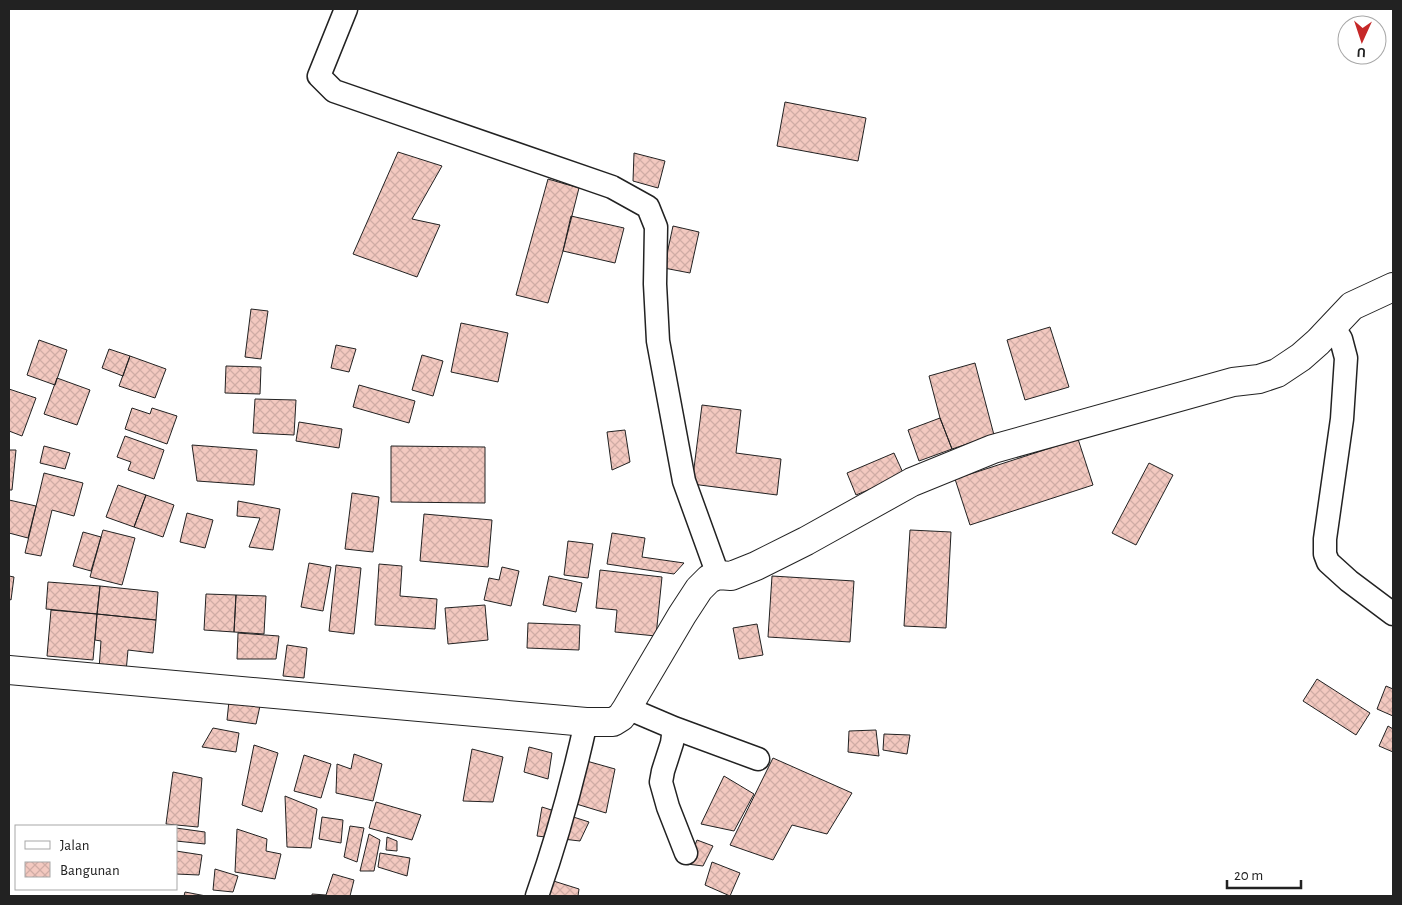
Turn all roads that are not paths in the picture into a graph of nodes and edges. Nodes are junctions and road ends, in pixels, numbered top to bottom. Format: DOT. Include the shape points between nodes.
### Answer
graph roads {
  1 [pos="346,9"];
  2 [pos="1393,287"];
  3 [pos="1333,326"];
  4 [pos="718,575"];
  5 [pos="1393,614"];
  6 [pos="9,670"];
  7 [pos="627,708"];
  8 [pos="586,722"];
  9 [pos="674,728"];
  10 [pos="758,758"];
  11 [pos="686,853"];
  12 [pos="537,896"];
  1 -- 4 [label="street" via="318,76 334,91 612,187 648,207 656,226 654,284 658,341 684,481"];
  2 -- 3 [label="street" via="1352,306"];
  3 -- 4 [label="street" via="1300,357 1277,373 1233,382 993,449 912,482 756,566 731,576"];
  3 -- 5 [label="street" via="1346,358 1342,419 1325,554 1328,562 1349,581"];
  4 -- 7 [label="street" via="709,579 695,595"];
  6 -- 8 [label="street"];
  7 -- 8 [label="street" via="613,722"];
  7 -- 9 [label="street"];
  8 -- 12 [label="street" via="557,840"];
  9 -- 10 [label="street"];
  9 -- 11 [label="street" via="661,782"];
}
